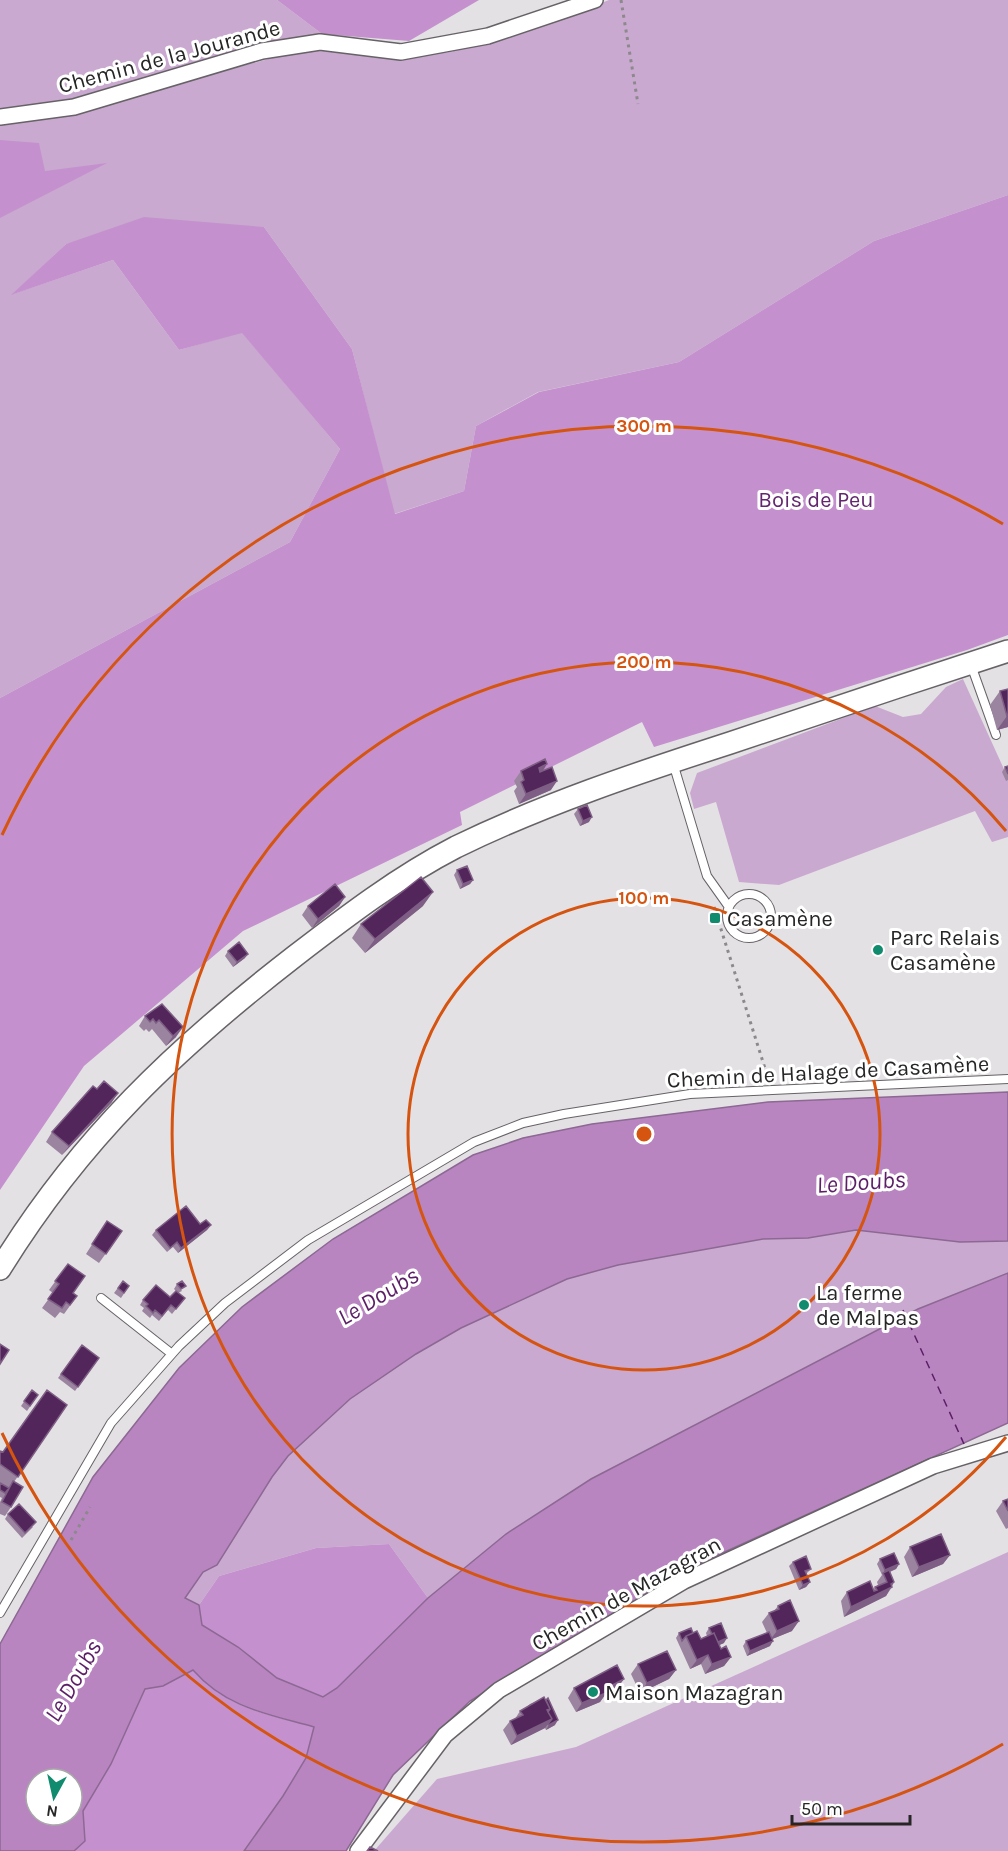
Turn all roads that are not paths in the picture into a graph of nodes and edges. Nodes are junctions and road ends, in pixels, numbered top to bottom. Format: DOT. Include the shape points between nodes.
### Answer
graph roads {
  1 [pos="595,0"];
  2 [pos="0,117"];
  3 [pos="1008,651"];
  4 [pos="970,663"];
  5 [pos="996,735"];
  6 [pos="672,761"];
  7 [pos="731,904"];
  8 [pos="1008,1079"];
  9 [pos="0,1269"];
  10 [pos="101,1298"];
  11 [pos="172,1354"];
  12 [pos="1008,1443"];
  13 [pos="0,1613"];
  14 [pos="358,1851"];
  1 -- 2 [label="street, Chemin de la Jourande" via="488,36 401,52 320,42 262,51 74,107"];
  3 -- 4 [label="main road"];
  4 -- 5 [label="lane"];
  4 -- 6 [label="main road" via="931,683"];
  6 -- 7 [label="lane" via="707,876"];
  6 -- 9 [label="main road" via="583,793 458,847 360,905 215,1018 142,1086 65,1174"];
  7 -- 7 [label="lane" via="728,921 736,933 748,938 762,934 771,916 766,902 747,894"];
  8 -- 11 [label="lane, Chemin de Halage de Casamène" via="690,1094 523,1123 474,1142 308,1240 225,1303"];
  10 -- 11 [label="lane"];
  11 -- 13 [label="lane, Chemin de Halage de Casamène" via="111,1423"];
  12 -- 14 [label="street, Chemin de Mazagran" via="933,1466 684,1581 499,1690 445,1735"];
}
